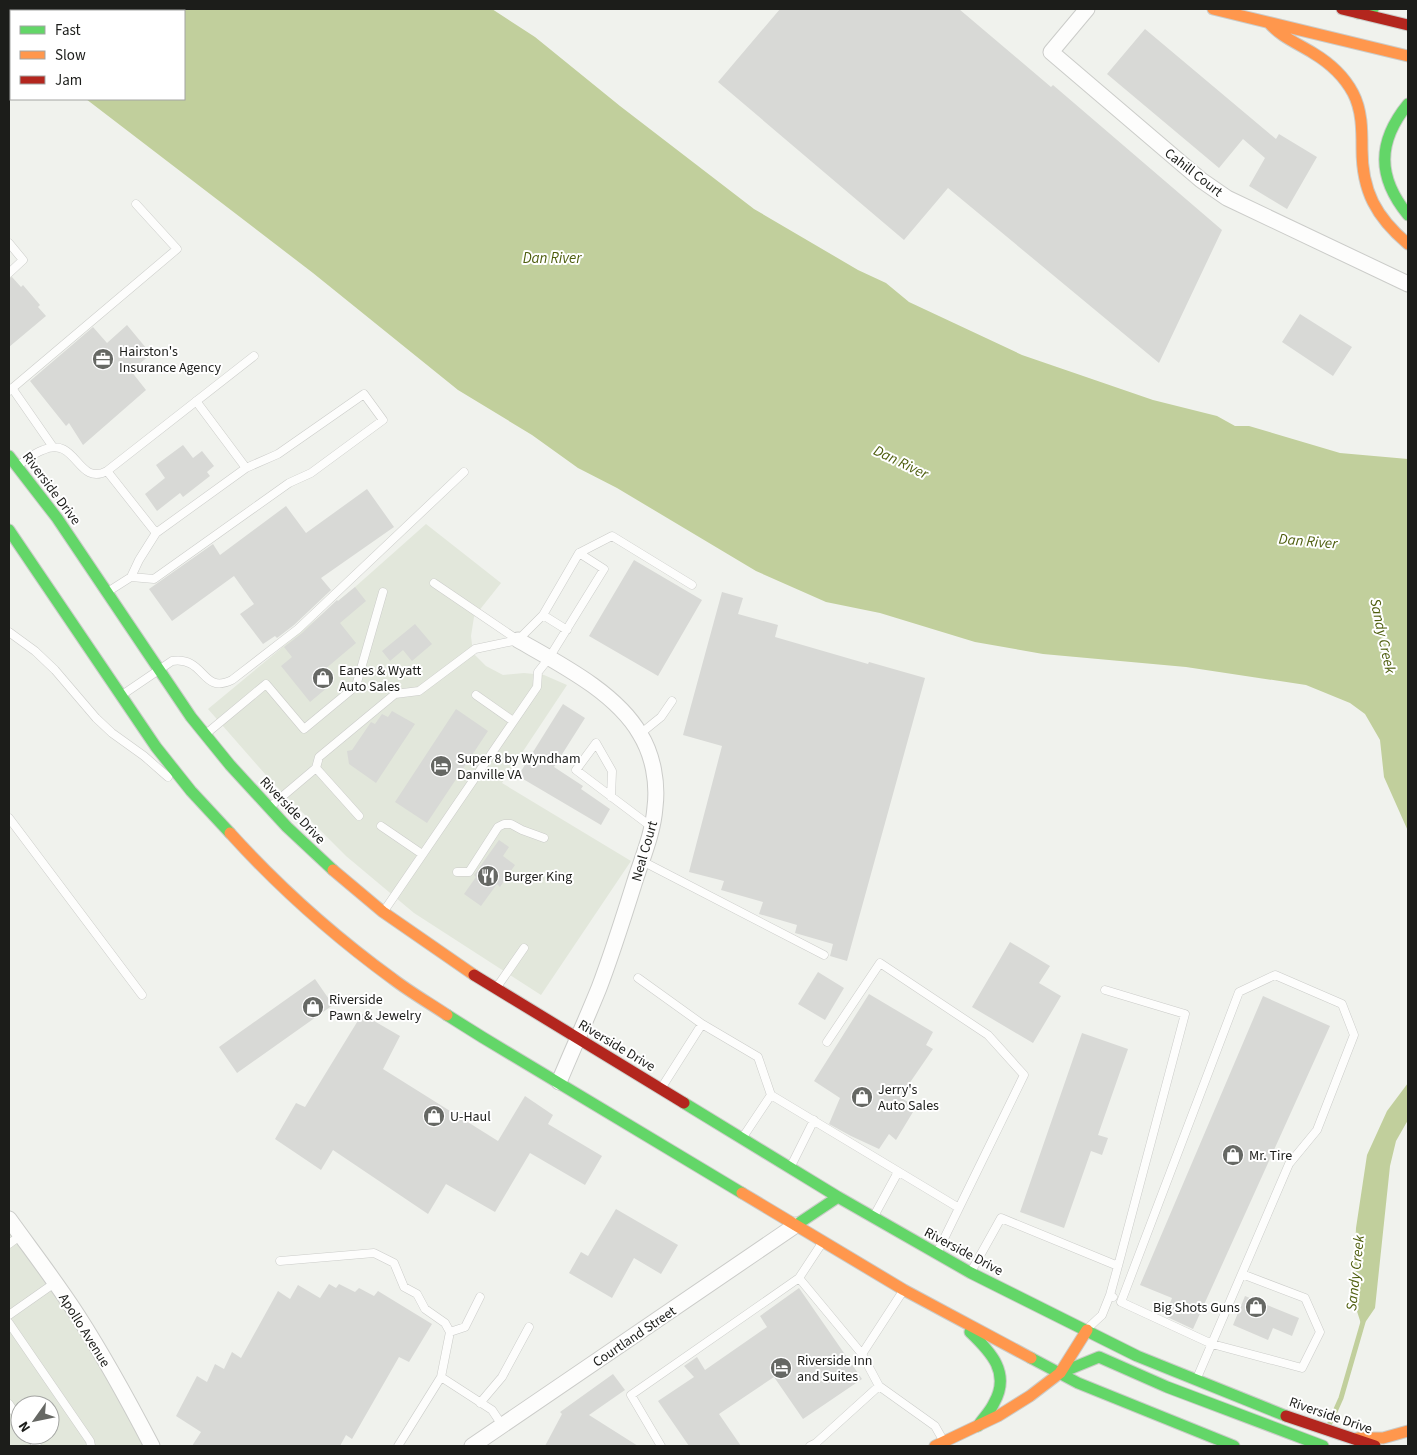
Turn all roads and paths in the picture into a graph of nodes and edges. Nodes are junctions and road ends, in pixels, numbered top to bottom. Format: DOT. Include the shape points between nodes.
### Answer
graph roads {
  1 [pos="1088,9"];
  2 [pos="1213,9"];
  3 [pos="1342,9"];
  4 [pos="1373,9"];
  5 [pos="1358,13"];
  6 [pos="1269,24"];
  7 [pos="1408,24"];
  8 [pos="1408,56"];
  9 [pos="1408,104"];
  10 [pos="136,204"];
  11 [pos="1408,215"];
  12 [pos="9,242"];
  13 [pos="1408,244"];
  14 [pos="9,273"];
  15 [pos="1408,284"];
  16 [pos="254,356"];
  17 [pos="11,390"];
  18 [pos="196,402"];
  19 [pos="53,447"];
  20 [pos="9,456"];
  21 [pos="246,468"];
  22 [pos="13,469"];
  23 [pos="107,471"];
  24 [pos="464,472"];
  25 [pos="9,530"];
  26 [pos="156,532"];
  27 [pos="579,553"];
  28 [pos="131,576"];
  29 [pos="434,583"];
  30 [pos="692,585"];
  31 [pos="107,592"];
  32 [pos="383,592"];
  33 [pos="543,615"];
  34 [pos="567,630"];
  35 [pos="9,632"];
  36 [pos="518,640"];
  37 [pos="549,658"];
  38 [pos="159,669"];
  39 [pos="476,695"];
  40 [pos="120,696"];
  41 [pos="672,701"];
  42 [pos="513,721"];
  43 [pos="206,734"];
  44 [pos="640,734"];
  45 [pos="316,768"];
  46 [pos="191,790"];
  47 [pos="611,797"];
  48 [pos="270,808"];
  49 [pos="359,816"];
  50 [pos="9,818"];
  51 [pos="381,826"];
  52 [pos="652,828"];
  53 [pos="544,838"];
  54 [pos="422,854"];
  55 [pos="642,861"];
  56 [pos="458,872"];
  57 [pos="383,912"];
  58 [pos="524,948"];
  59 [pos="824,955"];
  60 [pos="638,978"];
  61 [pos="496,989"];
  62 [pos="1106,990"];
  63 [pos="142,995"];
  64 [pos="702,1024"];
  65 [pos="577,1038"];
  66 [pos="828,1042"];
  67 [pos="559,1082"];
  68 [pos="660,1089"];
  69 [pos="771,1095"];
  70 [pos="814,1120"];
  71 [pos="742,1139"];
  72 [pos="790,1168"];
  73 [pos="898,1172"];
  74 [pos="838,1197"];
  75 [pos="959,1208"];
  76 [pos="874,1217"];
  77 [pos="9,1219"];
  78 [pos="796,1225"];
  79 [pos="15,1240"];
  80 [pos="823,1242"];
  81 [pos="936,1254"];
  82 [pos="280,1260"];
  83 [pos="1118,1266"];
  84 [pos="971,1273"];
  85 [pos="1242,1274"];
  86 [pos="799,1278"];
  87 [pos="56,1282"];
  88 [pos="904,1290"];
  89 [pos="1110,1295"];
  90 [pos="480,1297"];
  91 [pos="1121,1302"];
  92 [pos="9,1315"];
  93 [pos="953,1316"];
  94 [pos="9,1323"];
  95 [pos="529,1327"];
  96 [pos="1087,1330"];
  97 [pos="450,1332"];
  98 [pos="1212,1344"];
  99 [pos="862,1354"];
  100 [pos="1060,1373"];
  101 [pos="441,1377"];
  102 [pos="1196,1380"];
  103 [pos="879,1386"];
  104 [pos="480,1403"];
  105 [pos="502,1425"];
  106 [pos="978,1426"];
  107 [pos="1408,1431"];
  108 [pos="1341,1435"];
  109 [pos="939,1444"];
  110 [pos="90,1446"];
  111 [pos="152,1446"];
  112 [pos="398,1446"];
  113 [pos="472,1446"];
  114 [pos="661,1446"];
  115 [pos="810,1446"];
  116 [pos="1234,1446"];
  117 [pos="1323,1446"];
  118 [pos="1375,1446"];
  1 -- 15 [label="street, Cahill Court" via="1051,52 1201,180 1221,193"];
  2 -- 6 [label="main road"];
  3 -- 5 [label="main road"];
  4 -- 5 [label="main road"];
  5 -- 7 [label="main road"];
  6 -- 8 [label="main road"];
  6 -- 13 [label="main road" via="1326,62 1353,93 1362,127 1365,184 1382,220"];
  9 -- 11 [label="main road" via="1392,126 1384,161 1392,193"];
  10 -- 17 [label="lane" via="177,249"];
  12 -- 14 [label="lane" via="23,260"];
  16 -- 18 [label="lane"];
  17 -- 19 [label="lane"];
  18 -- 21 [label="lane"];
  18 -- 23 [label="lane"];
  19 -- 22 [label="lane" via="43,449"];
  19 -- 23 [label="lane" via="70,453 92,475"];
  20 -- 22 [label="main road, Riverside Drive"];
  21 -- 26 [label="lane"];
  21 -- 28 [label="lane" via="278,454 364,394 383,420 154,579"];
  22 -- 31 [label="main road, Riverside Drive" via="57,518"];
  23 -- 26 [label="lane"];
  24 -- 38 [label="lane" via="298,629 232,680 217,684 210,682 194,665 181,659 172,660"];
  25 -- 40 [label="main road"];
  26 -- 28 [label="lane"];
  27 -- 30 [label="lane" via="612,536"];
  27 -- 33 [label="lane"];
  27 -- 34 [label="lane" via="604,569"];
  28 -- 31 [label="lane"];
  29 -- 36 [label="lane"];
  31 -- 38 [label="main road, Riverside Drive"];
  32 -- 43 [label="lane" via="356,686 304,729 266,684"];
  33 -- 34 [label="lane"];
  33 -- 36 [label="lane"];
  34 -- 37 [label="lane"];
  35 -- 46 [label="lane" via="55,670 112,733 171,779"];
  36 -- 37 [label="street, Neal Court"];
  36 -- 45 [label="lane" via="475,649 419,691 395,694 319,757"];
  37 -- 42 [label="lane" via="538,672 537,686"];
  37 -- 44 [label="street, Neal Court" via="610,698"];
  38 -- 40 [label="lane"];
  38 -- 43 [label="main road, Riverside Drive"];
  39 -- 42 [label="lane"];
  40 -- 46 [label="main road"];
  41 -- 44 [label="lane" via="661,717"];
  42 -- 54 [label="lane"];
  43 -- 48 [label="main road, Riverside Drive"];
  44 -- 52 [label="street, Neal Court" via="651,759 655,782"];
  45 -- 48 [label="lane"];
  45 -- 49 [label="lane"];
  46 -- 67 [label="main road" via="250,855 342,940 394,980"];
  47 -- 47 [label="lane" via="576,770 596,743 612,771"];
  47 -- 52 [label="lane"];
  48 -- 57 [label="main road, Riverside Drive" via="320,859"];
  50 -- 63 [label="lane"];
  51 -- 54 [label="lane"];
  52 -- 55 [label="street, Neal Court"];
  53 -- 56 [label="lane" via="504,824 498,827 469,872"];
  54 -- 57 [label="lane"];
  55 -- 59 [label="lane"];
  55 -- 65 [label="street, Neal Court" via="609,962"];
  57 -- 61 [label="main road, Riverside Drive"];
  58 -- 61 [label="lane"];
  60 -- 64 [label="lane"];
  61 -- 65 [label="main road, Riverside Drive"];
  62 -- 83 [label="lane" via="1185,1014"];
  64 -- 68 [label="lane"];
  64 -- 69 [label="lane" via="758,1057"];
  65 -- 67 [label="street, Neal Court"];
  65 -- 68 [label="main road, Riverside Drive"];
  66 -- 75 [label="lane" via="880,963 988,1035 1024,1075"];
  67 -- 78 [label="main road"];
  68 -- 71 [label="main road, Riverside Drive"];
  69 -- 70 [label="lane"];
  69 -- 71 [label="lane"];
  70 -- 72 [label="lane"];
  70 -- 73 [label="lane"];
  71 -- 72 [label="main road, Riverside Drive"];
  72 -- 74 [label="main road, Riverside Drive"];
  73 -- 75 [label="lane"];
  73 -- 76 [label="lane"];
  74 -- 76 [label="main road, Riverside Drive"];
  74 -- 78 [label="main road"];
  75 -- 81 [label="lane"];
  76 -- 81 [label="main road, Riverside Drive"];
  77 -- 79 [label="street, Apollo Avenue"];
  78 -- 80 [label="main road"];
  78 -- 105 [label="street, Courtland Street"];
  79 -- 87 [label="street, Apollo Avenue"];
  80 -- 86 [label="lane"];
  80 -- 88 [label="main road"];
  81 -- 84 [label="main road, Riverside Drive"];
  82 -- 97 [label="lane" via="374,1253 394,1263 404,1287 417,1294 425,1310 445,1322"];
  83 -- 84 [label="lane" via="1000,1218"];
  83 -- 89 [label="lane"];
  84 -- 96 [label="main road, Riverside Drive"];
  85 -- 91 [label="lane" via="1288,1164 1317,1130 1354,1036 1342,1004 1275,975 1239,992"];
  85 -- 98 [label="lane"];
  85 -- 98 [label="lane" via="1305,1298 1320,1332 1302,1368"];
  86 -- 99 [label="lane"];
  86 -- 114 [label="lane" via="631,1395"];
  87 -- 92 [label="lane"];
  87 -- 111 [label="street, Apollo Avenue" via="127,1398"];
  88 -- 93 [label="main road"];
  88 -- 99 [label="lane"];
  89 -- 91 [label="lane"];
  89 -- 96 [label="lane" via="1102,1315"];
  90 -- 97 [label="lane" via="465,1327"];
  91 -- 98 [label="lane"];
  93 -- 100 [label="main road"];
  93 -- 106 [label="main road" via="987,1348 998,1365 1002,1381 997,1399"];
  94 -- 110 [label="lane" via="90,1441"];
  95 -- 104 [label="lane" via="502,1377"];
  96 -- 100 [label="main road"];
  96 -- 102 [label="main road, Riverside Drive" via="1137,1356"];
  97 -- 101 [label="lane"];
  98 -- 102 [label="lane"];
  99 -- 103 [label="lane"];
  100 -- 106 [label="main road" via="1030,1396"];
  100 -- 116 [label="main road"];
  100 -- 117 [label="main road" via="1099,1357 1167,1387"];
  101 -- 104 [label="lane"];
  101 -- 112 [label="lane"];
  102 -- 108 [label="main road, Riverside Drive"];
  103 -- 109 [label="lane" via="935,1426"];
  103 -- 115 [label="lane"];
  104 -- 105 [label="lane" via="492,1410"];
  105 -- 113 [label="street, Courtland Street"];
  106 -- 109 [label="main road"];
  107 -- 108 [label="main road" via="1383,1438"];
  108 -- 118 [label="main road, Riverside Drive"];
}
